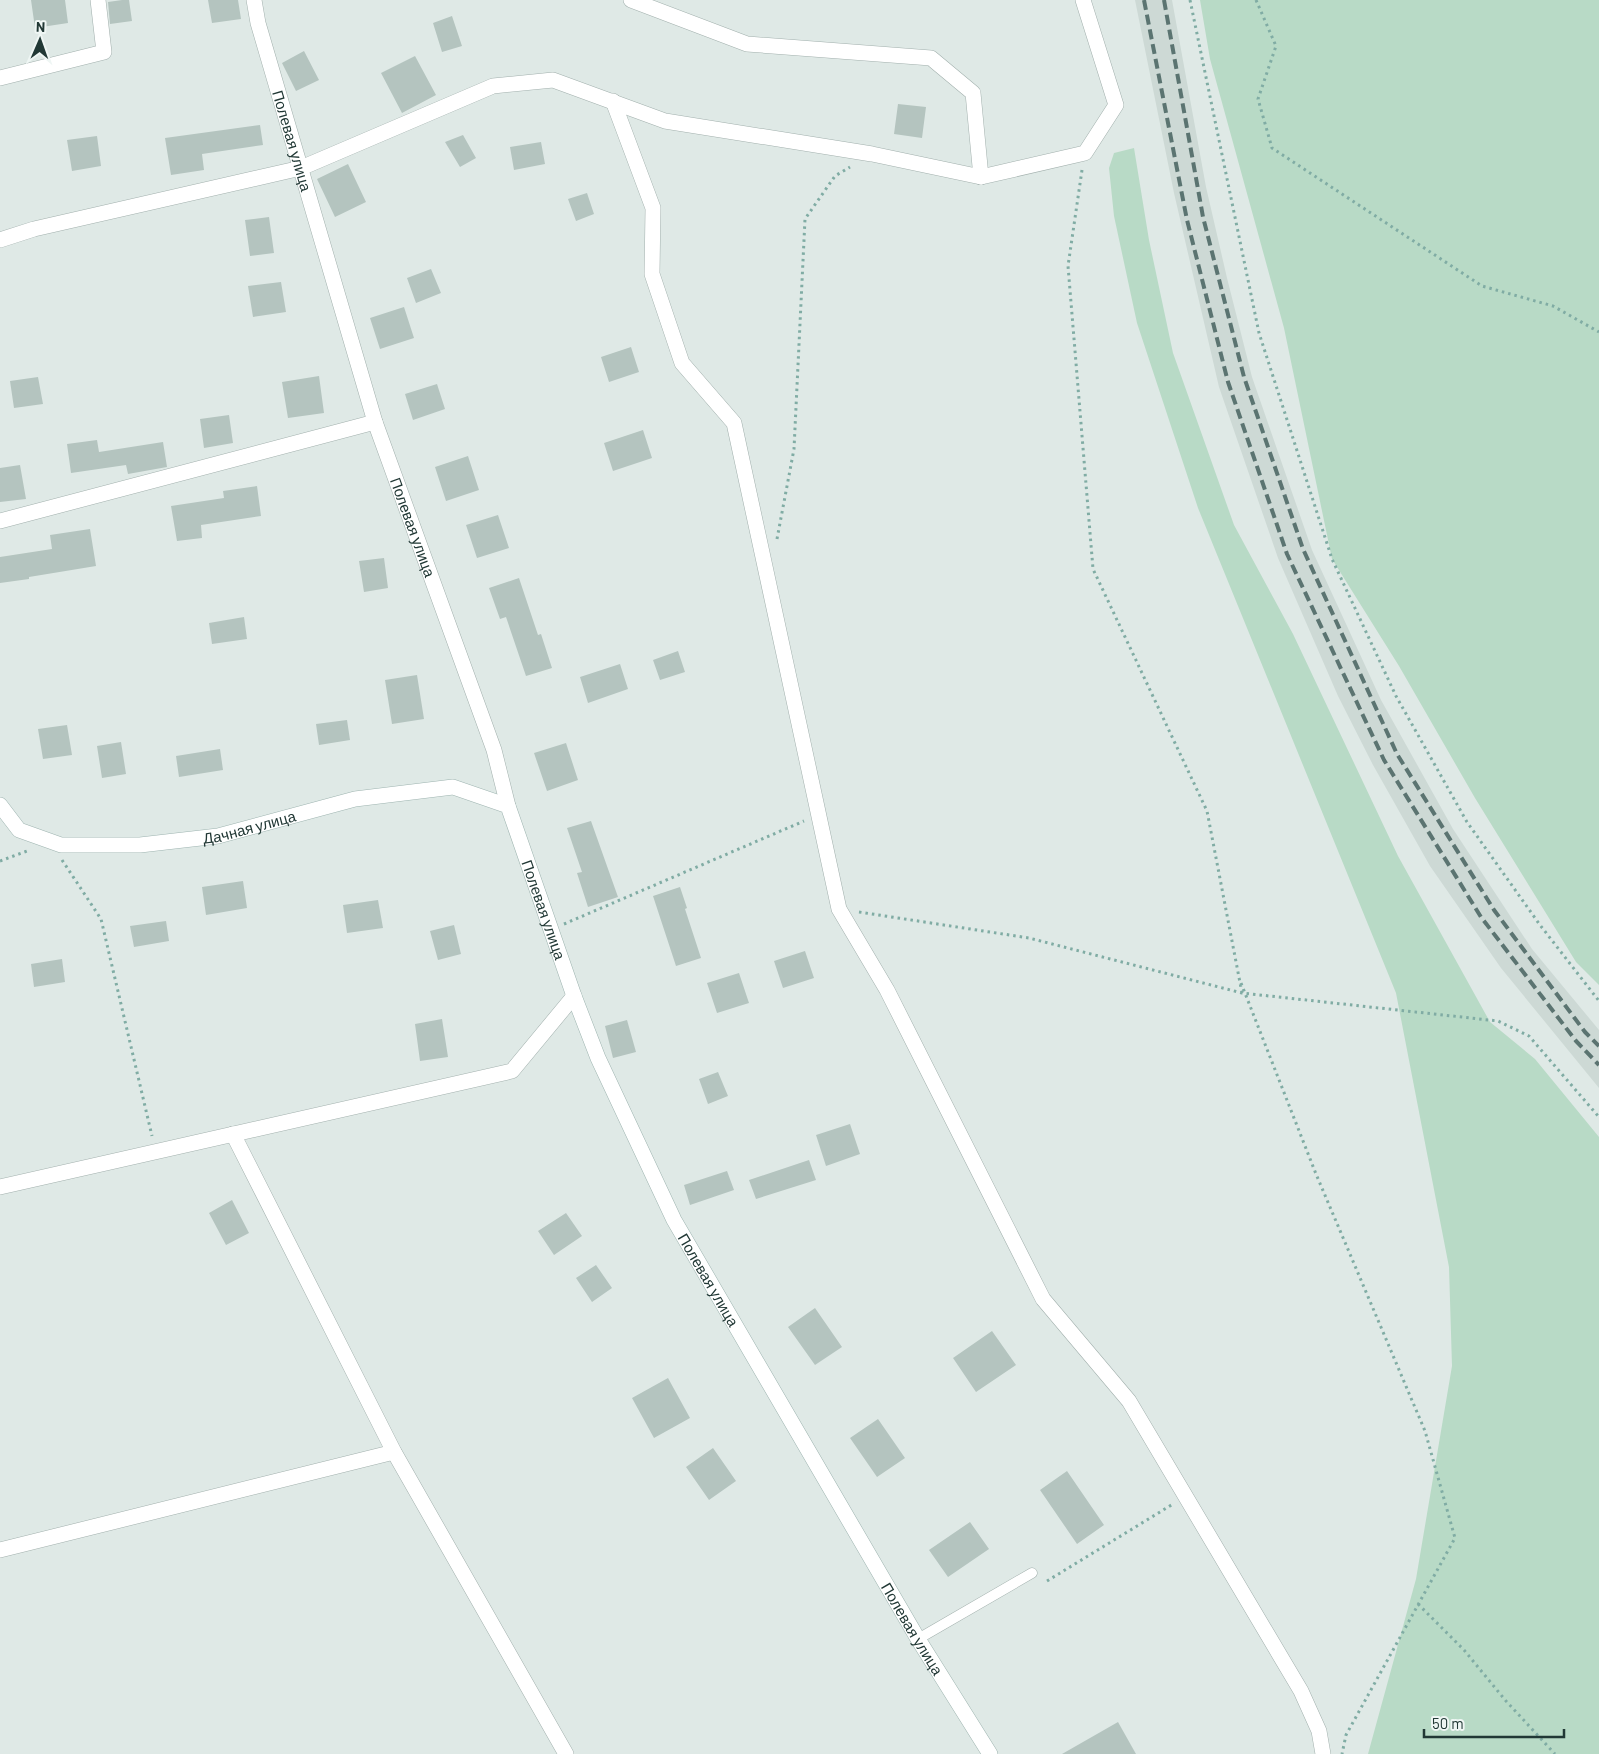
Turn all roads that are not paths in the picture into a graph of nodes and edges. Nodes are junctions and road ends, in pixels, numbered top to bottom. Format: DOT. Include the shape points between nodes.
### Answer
graph roads {
  1 [pos="98,0"];
  2 [pos="254,0"];
  3 [pos="632,0"];
  4 [pos="1083,0"];
  5 [pos="0,78"];
  6 [pos="613,101"];
  7 [pos="301,168"];
  8 [pos="981,177"];
  9 [pos="0,240"];
  10 [pos="375,422"];
  11 [pos="0,521"];
  12 [pos="0,805"];
  13 [pos="508,806"];
  14 [pos="574,996"];
  15 [pos="233,1134"];
  16 [pos="0,1187"];
  17 [pos="394,1452"];
  18 [pos="0,1550"];
  19 [pos="1032,1573"];
  20 [pos="918,1638"];
  21 [pos="566,1754"];
  22 [pos="990,1754"];
  23 [pos="1323,1754"];
  1 -- 5 [label="street" via="104,52"];
  2 -- 7 [label="street, Полевая улица"];
  3 -- 8 [label="street" via="747,44 931,58 973,93"];
  4 -- 8 [label="street" via="1116,105 1084,153"];
  6 -- 7 [label="street" via="553,80 493,86"];
  6 -- 8 [label="street" via="665,121 872,154"];
  6 -- 23 [label="street" via="653,208 652,274 682,363 734,423 839,909 887,990 1043,1298 1129,1401 1301,1691 1319,1731"];
  7 -- 9 [label="street"];
  7 -- 10 [label="street, Полевая улица"];
  10 -- 11 [label="street"];
  10 -- 13 [label="street, Полевая улица" via="494,750"];
  12 -- 13 [label="street, Дачная улица" via="19,830 61,845 140,845 218,836 356,799 453,787"];
  13 -- 14 [label="street, Полевая улица"];
  14 -- 15 [label="street" via="512,1071"];
  14 -- 20 [label="street, Полевая улица" via="598,1058 674,1220"];
  15 -- 16 [label="street"];
  15 -- 17 [label="street"];
  17 -- 18 [label="street"];
  17 -- 21 [label="street"];
  19 -- 20 [label="lane"];
  20 -- 22 [label="street, Полевая улица"];
}
